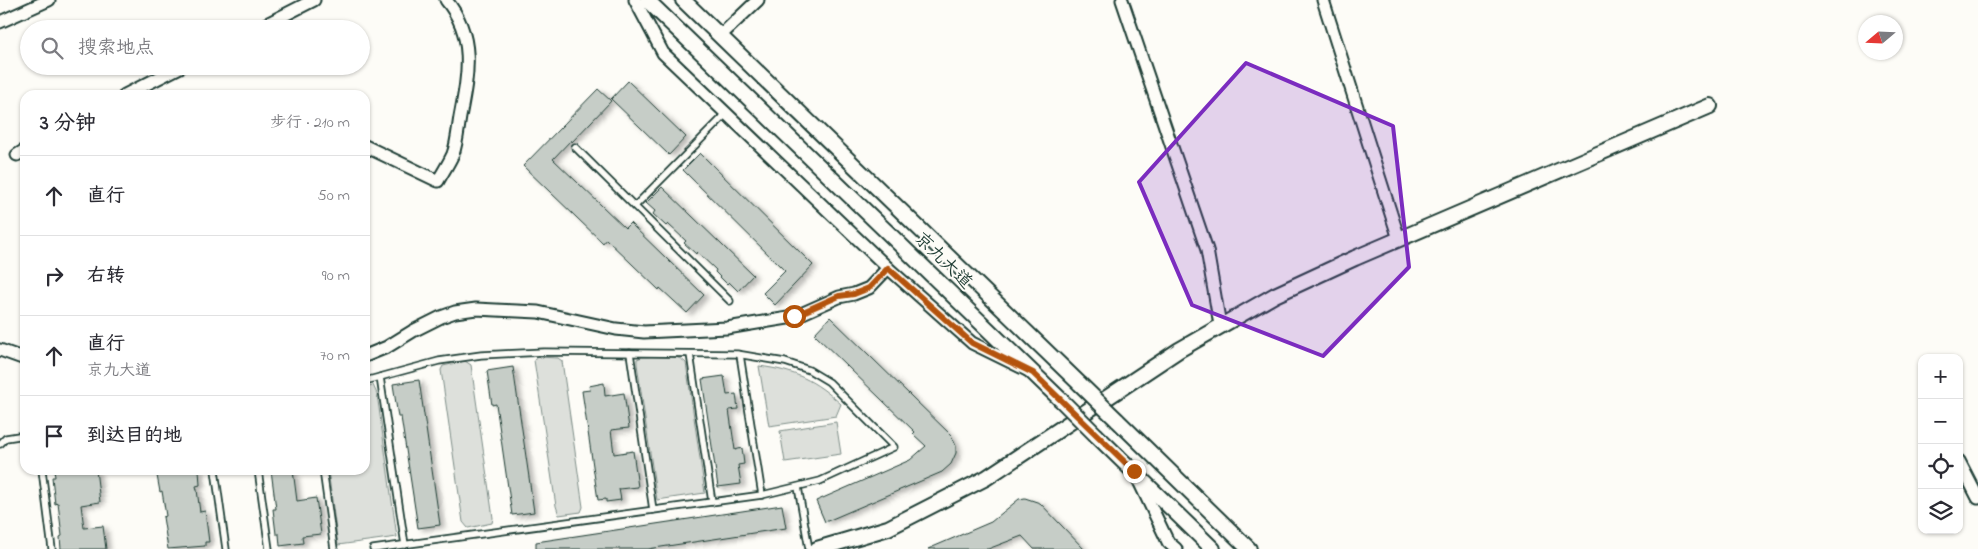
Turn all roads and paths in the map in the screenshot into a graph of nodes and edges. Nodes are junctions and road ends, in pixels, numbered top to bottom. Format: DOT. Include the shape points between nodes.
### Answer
graph roads {
  1 [pos="49,0"];
  2 [pos="314,0"];
  3 [pos="446,0"];
  4 [pos="635,0"];
  5 [pos="647,0"];
  6 [pos="758,0"];
  7 [pos="1122,0"];
  8 [pos="1323,0"];
  9 [pos="686,2"];
  10 [pos="275,20"];
  11 [pos="0,22"];
  12 [pos="720,36"];
  13 [pos="164,75"];
  14 [pos="135,90"];
  15 [pos="1710,106"];
  16 [pos="726,114"];
  17 [pos="575,147"];
  18 [pos="370,148"];
  19 [pos="635,206"];
  20 [pos="1399,239"];
  21 [pos="888,268"];
  22 [pos="730,301"];
  23 [pos="1220,326"];
  24 [pos="0,350"];
  25 [pos="630,353"];
  26 [pos="370,354"];
  27 [pos="690,354"];
  28 [pos="740,355"];
  29 [pos="20,357"];
  30 [pos="1033,373"];
  31 [pos="380,377"];
  32 [pos="370,380"];
  33 [pos="20,436"];
  34 [pos="0,444"];
  35 [pos="1963,469"];
  36 [pos="1134,471"];
  37 [pos="43,475"];
  38 [pos="216,475"];
  39 [pos="259,475"];
  40 [pos="324,475"];
  41 [pos="798,487"];
  42 [pos="762,495"];
  43 [pos="1978,498"];
  44 [pos="712,502"];
  45 [pos="653,510"];
  46 [pos="405,545"];
  47 [pos="837,547"];
  48 [pos="52,549"];
  49 [pos="226,549"];
  50 [pos="269,549"];
  51 [pos="334,549"];
  52 [pos="373,549"];
  53 [pos="810,549"];
  54 [pos="818,549"];
  55 [pos="1176,549"];
  56 [pos="1213,549"];
  57 [pos="1249,549"];
  1 -- 11 [label="street"];
  2 -- 10 [label="street"];
  3 -- 18 [label="street" via="454,10 466,41 468,66 453,154 438,181"];
  4 -- 16 [label="street" via="663,53"];
  5 -- 30 [label="street, 京九大道"];
  6 -- 12 [label="street"];
  7 -- 23 [label="street" via="1207,250"];
  8 -- 20 [label="street"];
  9 -- 12 [label="street, 京九大道"];
  12 -- 57 [label="street, 京九大道, bridge"];
  13 -- 14 [label="street"];
  15 -- 20 [label="street"];
  16 -- 19 [label="lane"];
  16 -- 21 [label="street"];
  17 -- 19 [label="lane"];
  19 -- 22 [label="lane"];
  20 -- 23 [label="street" via="1275,295"];
  21 -- 26 [label="street" via="869,288 854,294 839,296 803,313 727,328 633,332 538,312 476,308 441,317"];
  21 -- 30 [label="street" via="972,343"];
  23 -- 47 [label="street" via="986,478 888,528"];
  24 -- 29 [label="street"];
  25 -- 27 [label="lane"];
  25 -- 31 [label="lane" via="481,355 439,361"];
  25 -- 45 [label="lane"];
  27 -- 28 [label="lane"];
  27 -- 44 [label="lane"];
  28 -- 41 [label="lane" via="785,362 809,370 829,382 894,447 820,482"];
  28 -- 42 [label="lane"];
  30 -- 36 [label="street, 京九大道, bridge"];
  31 -- 32 [label="lane"];
  31 -- 46 [label="lane"];
  33 -- 34 [label="lane" via="6,438"];
  35 -- 43 [label="street"];
  36 -- 55 [label="street" via="1168,542"];
  36 -- 56 [label="street, 京九大道"];
  37 -- 48 [label="lane"];
  38 -- 49 [label="lane"];
  39 -- 50 [label="lane"];
  40 -- 51 [label="lane"];
  41 -- 42 [label="lane"];
  41 -- 53 [label="lane"];
  42 -- 44 [label="lane"];
  44 -- 45 [label="lane"];
  45 -- 46 [label="lane"];
  46 -- 52 [label="lane"];
  47 -- 54 [label="street"];
}
